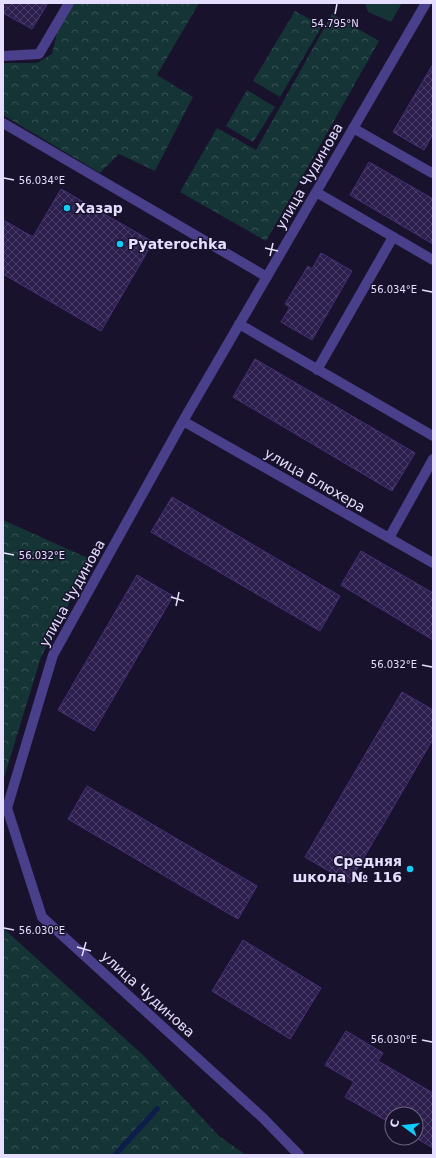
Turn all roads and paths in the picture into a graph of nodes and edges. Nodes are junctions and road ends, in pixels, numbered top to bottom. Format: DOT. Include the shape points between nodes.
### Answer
graph roads {
  1 [pos="69,3"];
  2 [pos="426,3"];
  3 [pos="3,56"];
  4 [pos="3,123"];
  5 [pos="353,128"];
  6 [pos="433,172"];
  7 [pos="316,192"];
  8 [pos="393,237"];
  9 [pos="433,260"];
  10 [pos="267,276"];
  11 [pos="239,324"];
  12 [pos="317,370"];
  13 [pos="183,421"];
  14 [pos="433,436"];
  15 [pos="433,459"];
  16 [pos="389,538"];
  17 [pos="433,563"];
  18 [pos="299,1155"];
  1 -- 3 [label="street" via="39,54"];
  2 -- 5 [label="street, улица Чудинова"];
  4 -- 10 [label="street"];
  5 -- 6 [label="street" via="432,174"];
  5 -- 7 [label="street, улица Чудинова"];
  7 -- 8 [label="street"];
  7 -- 10 [label="street, улица Чудинова"];
  8 -- 9 [label="street"];
  8 -- 12 [label="street"];
  10 -- 11 [label="street, улица Чудинова"];
  11 -- 12 [label="street"];
  11 -- 13 [label="street, улица Чудинова"];
  12 -- 14 [label="street"];
  13 -- 16 [label="street, улица Блюхера"];
  13 -- 18 [label="street, улица Чудинова" via="53,655 7,808 42,917 263,1118"];
  15 -- 16 [label="street"];
  16 -- 17 [label="street, улица Блюхера"];
}
